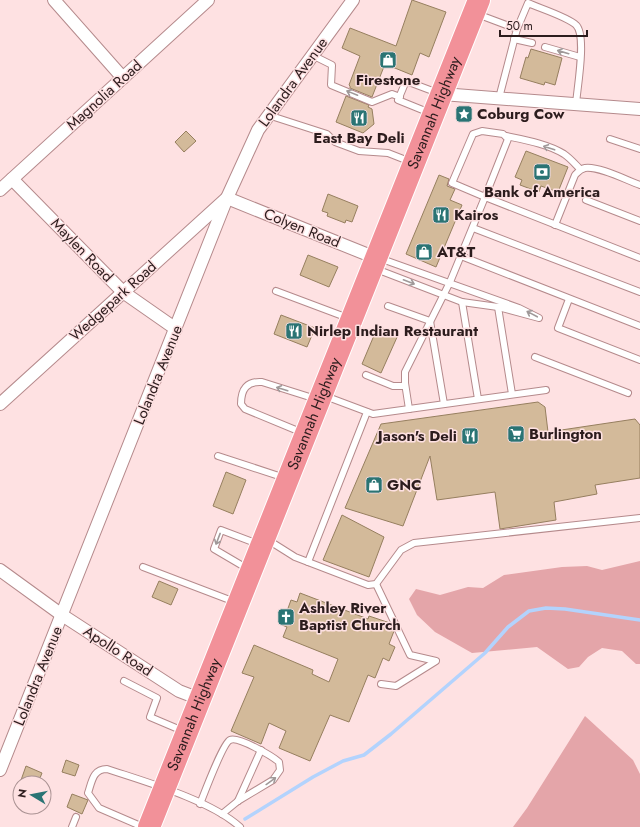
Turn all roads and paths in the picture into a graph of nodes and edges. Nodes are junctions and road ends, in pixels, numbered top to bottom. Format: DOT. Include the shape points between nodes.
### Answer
graph roads {
  1 [pos="54,0"];
  2 [pos="208,0"];
  3 [pos="353,0"];
  4 [pos="476,7"];
  5 [pos="517,29"];
  6 [pos="514,38"];
  7 [pos="532,43"];
  8 [pos="545,47"];
  9 [pos="312,56"];
  10 [pos="580,57"];
  11 [pos="123,78"];
  12 [pos="442,94"];
  13 [pos="400,97"];
  14 [pos="499,98"];
  15 [pos="576,104"];
  16 [pos="640,109"];
  17 [pos="433,114"];
  18 [pos="268,116"];
  19 [pos="506,136"];
  20 [pos="610,139"];
  21 [pos="640,149"];
  22 [pos="414,163"];
  23 [pos="580,170"];
  24 [pos="12,179"];
  25 [pos="640,185"];
  26 [pos="0,190"];
  27 [pos="486,196"];
  28 [pos="227,198"];
  29 [pos="586,200"];
  30 [pos="640,221"];
  31 [pos="556,225"];
  32 [pos="473,228"];
  33 [pos="461,256"];
  34 [pos="640,258"];
  35 [pos="374,263"];
  36 [pos="450,282"];
  37 [pos="276,291"];
  38 [pos="123,292"];
  39 [pos="640,292"];
  40 [pos="443,295"];
  41 [pos="569,299"];
  42 [pos="462,302"];
  43 [pos="388,306"];
  44 [pos="498,307"];
  45 [pos="352,320"];
  46 [pos="430,321"];
  47 [pos="640,326"];
  48 [pos="176,330"];
  49 [pos="535,357"];
  50 [pos="640,360"];
  51 [pos="366,375"];
  52 [pos="406,386"];
  53 [pos="546,390"];
  54 [pos="628,392"];
  55 [pos="512,394"];
  56 [pos="321,397"];
  57 [pos="478,399"];
  58 [pos="0,404"];
  59 [pos="444,404"];
  60 [pos="409,409"];
  61 [pos="367,412"];
  62 [pos="306,434"];
  63 [pos="218,456"];
  64 [pos="288,479"];
  65 [pos="640,518"];
  66 [pos="263,542"];
  67 [pos="308,562"];
  68 [pos="143,567"];
  69 [pos="0,570"];
  70 [pos="252,571"];
  71 [pos="376,584"];
  72 [pos="238,603"];
  73 [pos="62,615"];
  74 [pos="124,681"];
  75 [pos="381,684"];
  76 [pos="200,700"];
  77 [pos="187,733"];
  78 [pos="261,750"];
  79 [pos="0,770"];
  80 [pos="165,788"];
  81 [pos="238,801"];
  82 [pos="200,804"];
  83 [pos="222,814"];
  84 [pos="76,817"];
  85 [pos="72,827"];
  86 [pos="143,827"];
  87 [pos="149,827"];
  88 [pos="240,827"];
  1 -- 11 [label="street"];
  2 -- 11 [label="street, Magnolia Road"];
  3 -- 9 [label="street, Lolandra Avenue"];
  4 -- 5 [label="lane"];
  4 -- 12 [label="highway, Savannah Highway"];
  5 -- 6 [label="lane"];
  5 -- 10 [label="lane" via="528,3 576,24 580,38"];
  6 -- 7 [label="lane"];
  6 -- 14 [label="lane"];
  10 -- 8 [label="lane, one-way"];
  13 -- 9 [label="lane, one-way" via="392,94 372,102 331,85 332,65"];
  9 -- 18 [label="street, Lolandra Avenue"];
  10 -- 15 [label="lane"];
  11 -- 24 [label="street, Magnolia Road"];
  12 -- 13 [label="lane" via="406,81"];
  12 -- 14 [label="street"];
  12 -- 17 [label="highway, Savannah Highway"];
  13 -- 17 [label="lane" via="398,100"];
  14 -- 15 [label="street"];
  15 -- 16 [label="street"];
  17 -- 22 [label="highway, Savannah Highway"];
  18 -- 22 [label="lane" via="327,134 335,142 359,151 388,153"];
  18 -- 28 [label="street, Lolandra Avenue" via="258,130"];
  23 -- 19 [label="lane, one-way" via="557,150"];
  19 -- 27 [label="lane" via="508,139"];
  19 -- 27 [label="lane" via="475,132 452,183"];
  20 -- 21 [label="lane"];
  22 -- 35 [label="highway, Savannah Highway"];
  23 -- 25 [label="lane" via="598,169"];
  23 -- 31 [label="lane" via="575,175"];
  24 -- 26 [label="street, Magnolia Road"];
  24 -- 38 [label="street, Maylen Road"];
  27 -- 31 [label="lane"];
  27 -- 32 [label="lane"];
  28 -- 35 [label="street, Colyen Road"];
  28 -- 38 [label="street, Wedgepark Road"];
  28 -- 48 [label="street, Lolandra Avenue"];
  29 -- 30 [label="lane"];
  31 -- 34 [label="lane"];
  32 -- 33 [label="lane"];
  32 -- 39 [label="lane"];
  33 -- 36 [label="lane"];
  33 -- 41 [label="lane"];
  35 -- 36 [label="lane"];
  35 -- 40 [label="lane, one-way"];
  35 -- 45 [label="highway, Savannah Highway"];
  36 -- 40 [label="lane"];
  44 -- 36 [label="lane, one-way" via="539,318"];
  37 -- 45 [label="lane"];
  38 -- 48 [label="street, Maylen Road"];
  38 -- 58 [label="street, Wedgepark Road"];
  40 -- 42 [label="lane"];
  40 -- 46 [label="lane"];
  41 -- 47 [label="lane"];
  41 -- 50 [label="lane" via="558,328"];
  42 -- 44 [label="lane"];
  42 -- 57 [label="lane"];
  43 -- 46 [label="lane"];
  44 -- 55 [label="lane"];
  45 -- 56 [label="highway, Savannah Highway"];
  46 -- 52 [label="lane" via="405,372"];
  46 -- 59 [label="lane"];
  48 -- 73 [label="street, Lolandra Avenue"];
  49 -- 54 [label="lane"];
  51 -- 52 [label="lane" via="393,386"];
  52 -- 60 [label="lane"];
  53 -- 55 [label="lane"];
  55 -- 57 [label="lane"];
  56 -- 61 [label="lane"];
  56 -- 62 [label="highway, Savannah Highway"];
  56 -- 62 [label="lane, one-way" via="262,382 246,385 242,393 241,404 244,409"];
  57 -- 59 [label="lane"];
  59 -- 60 [label="lane"];
  60 -- 61 [label="lane" via="373,414"];
  61 -- 67 [label="lane"];
  62 -- 64 [label="highway, Savannah Highway"];
  63 -- 64 [label="lane"];
  64 -- 66 [label="highway, Savannah Highway"];
  65 -- 71 [label="lane" via="414,543 401,550"];
  66 -- 67 [label="lane"];
  66 -- 70 [label="highway, Savannah Highway"];
  66 -- 70 [label="lane, one-way" via="221,530 214,549"];
  67 -- 71 [label="lane" via="368,585"];
  68 -- 72 [label="lane"];
  69 -- 73 [label="street, Apollo Road"];
  70 -- 72 [label="highway, Savannah Highway"];
  71 -- 75 [label="lane" via="410,655 436,660 396,686"];
  72 -- 76 [label="highway, Savannah Highway"];
  73 -- 76 [label="street, Apollo Road" via="179,691"];
  73 -- 79 [label="street, Lolandra Avenue"];
  74 -- 77 [label="lane" via="157,698 150,717"];
  76 -- 77 [label="highway, Savannah Highway"];
  77 -- 80 [label="highway, Savannah Highway"];
  78 -- 81 [label="lane"];
  81 -- 78 [label="lane, one-way" via="279,775 279,762"];
  78 -- 82 [label="lane" via="239,740 230,739 218,760"];
  80 -- 82 [label="lane"];
  80 -- 86 [label="lane" via="108,769 101,769 95,773 88,793 96,805"];
  80 -- 87 [label="highway, Savannah Highway"];
  81 -- 83 [label="lane"];
  82 -- 83 [label="lane"];
  83 -- 88 [label="lane"];
  84 -- 85 [label="lane"];
}
